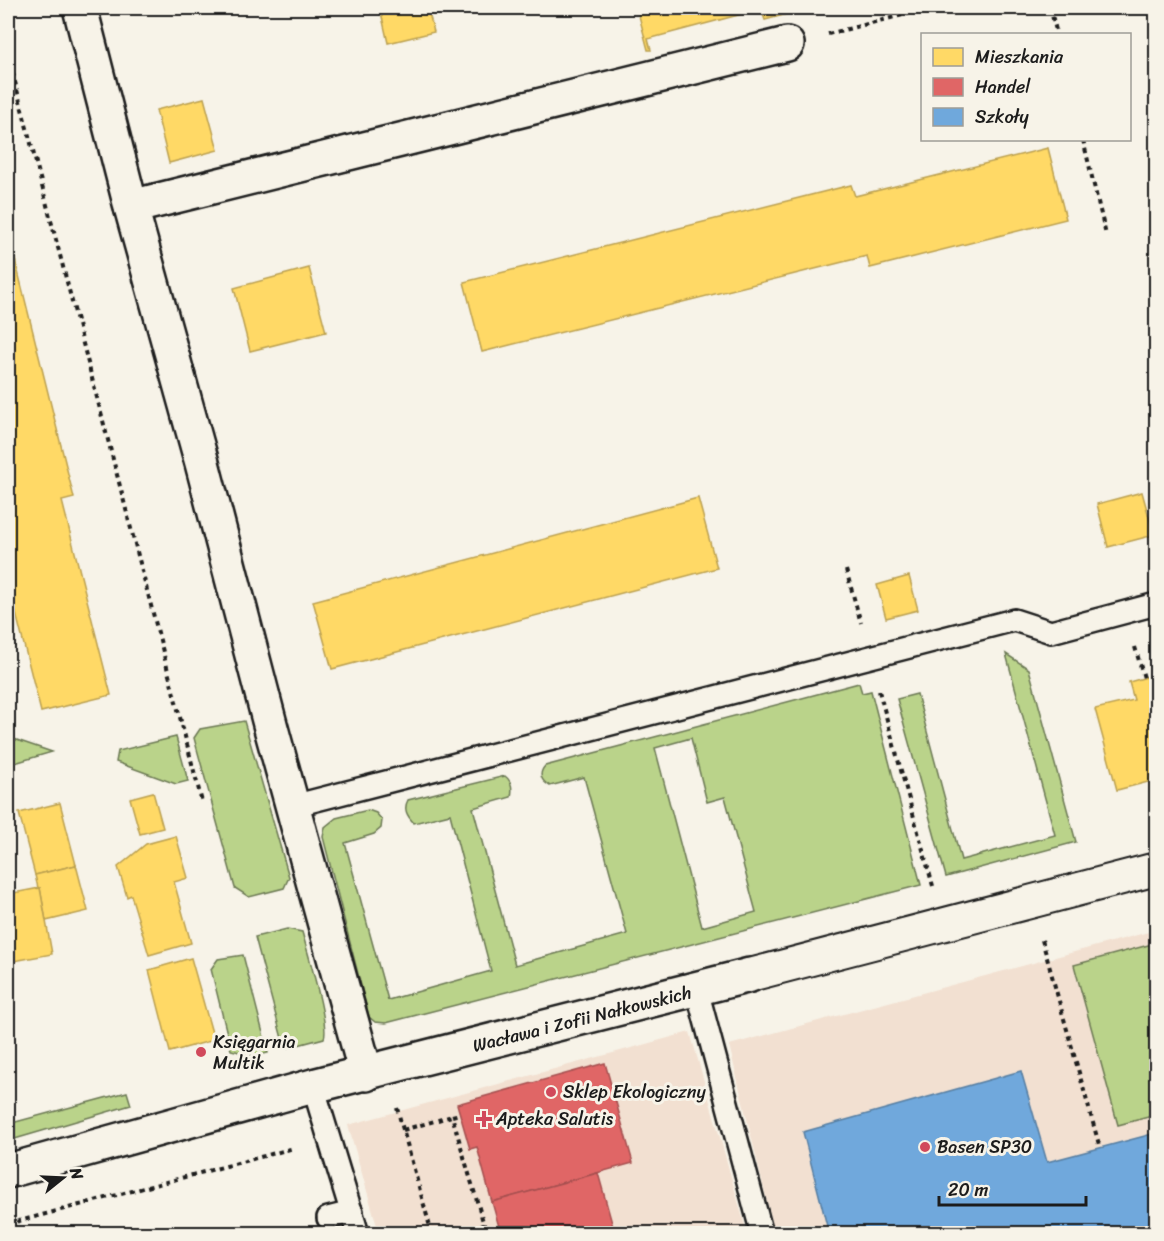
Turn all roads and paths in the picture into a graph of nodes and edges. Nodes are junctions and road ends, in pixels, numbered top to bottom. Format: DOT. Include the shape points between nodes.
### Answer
graph roads {
  1 [pos="80,8"];
  2 [pos="930,8"];
  3 [pos="1050,8"];
  4 [pos="1057,33"];
  5 [pos="786,44"];
  6 [pos="8,55"];
  7 [pos="1083,141"];
  8 [pos="131,207"];
  9 [pos="1106,235"];
  10 [pos="846,570"];
  11 [pos="1156,604"];
  12 [pos="1134,645"];
  13 [pos="870,658"];
  14 [pos="1144,678"];
  15 [pos="202,802"];
  16 [pos="293,806"];
  17 [pos="1156,869"];
  18 [pos="934,889"];
  19 [pos="1047,960"];
  20 [pos="750,975"];
  21 [pos="697,990"];
  22 [pos="366,1074"];
  23 [pos="313,1086"];
  24 [pos="395,1101"];
  25 [pos="460,1114"];
  26 [pos="452,1116"];
  27 [pos="404,1130"];
  28 [pos="295,1147"];
  29 [pos="1100,1148"];
  30 [pos="8,1171"];
  31 [pos="352,1212"];
  32 [pos="328,1218"];
  33 [pos="8,1224"];
  34 [pos="358,1233"];
  35 [pos="432,1233"];
  36 [pos="455,1233"];
  37 [pos="762,1233"];
  1 -- 8 [label="street"];
  2 -- 5 [label="path"];
  3 -- 4 [label="path"];
  5 -- 8 [label="street"];
  6 -- 15 [label="path"];
  7 -- 9 [label="path"];
  8 -- 16 [label="street"];
  10 -- 13 [label="path"];
  11 -- 13 [label="lane" via="1051,632 1014,620"];
  12 -- 14 [label="path"];
  13 -- 16 [label="lane"];
  13 -- 18 [label="path"];
  16 -- 22 [label="street"];
  17 -- 20 [label="street, Wacława i Zofii Nałkowskich"];
  19 -- 29 [label="path"];
  20 -- 21 [label="street, Wacława i Zofii Nałkowskich"];
  21 -- 22 [label="street, Wacława i Zofii Nałkowskich"];
  21 -- 37 [label="lane"];
  22 -- 23 [label="street, Wacława i Zofii Nałkowskich"];
  23 -- 30 [label="street, Wacława i Zofii Nałkowskich"];
  23 -- 31 [label="lane"];
  24 -- 27 [label="path"];
  25 -- 26 [label="path"];
  26 -- 27 [label="path"];
  26 -- 36 [label="path" via="484,1225"];
  27 -- 35 [label="path"];
  28 -- 33 [label="path"];
  31 -- 32 [label="lane"];
  31 -- 34 [label="lane"];
}
